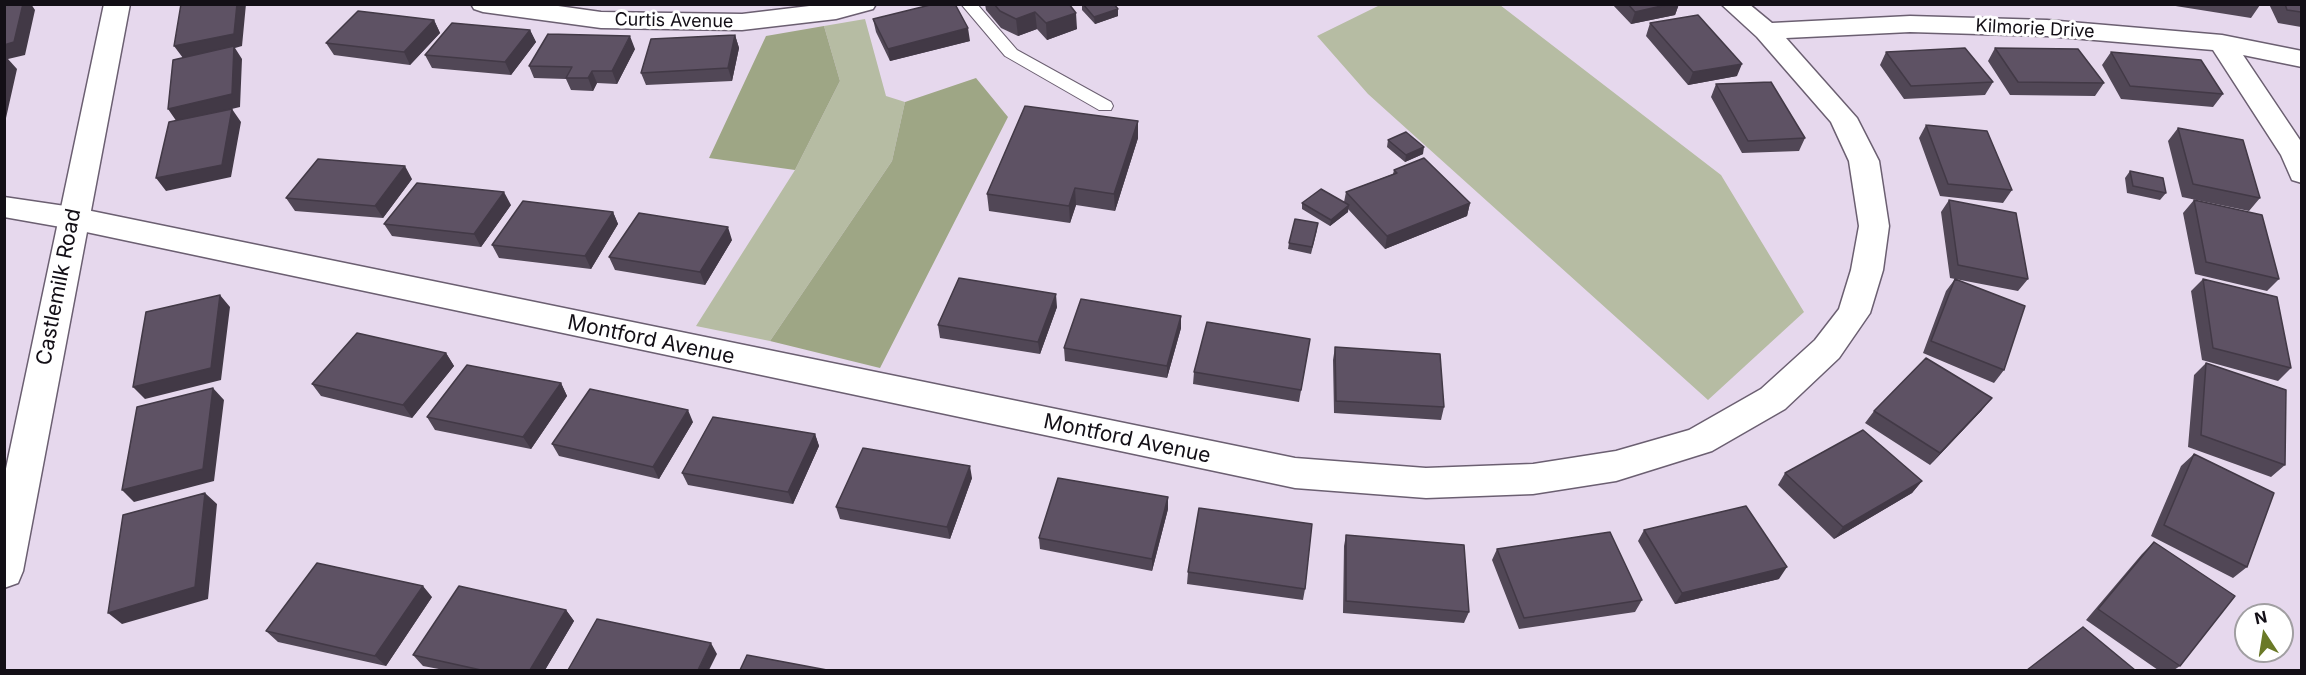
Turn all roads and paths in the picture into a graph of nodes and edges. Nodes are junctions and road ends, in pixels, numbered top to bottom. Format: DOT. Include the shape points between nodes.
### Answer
graph roads {
  1 [pos="117,4"];
  2 [pos="483,4"];
  3 [pos="864,4"];
  4 [pos="969,4"];
  5 [pos="1732,4"];
  6 [pos="1766,31"];
  7 [pos="2222,43"];
  8 [pos="2301,59"];
  9 [pos="1106,106"];
  10 [pos="2301,173"];
  11 [pos="4,207"];
  12 [pos="72,218"];
  13 [pos="4,571"];
  1 -- 12 [label="street, Castlemilk Road"];
  2 -- 3 [label="street, Curtis Avenue" via="601,20 742,22"];
  4 -- 9 [label="lane" via="1011,53"];
  5 -- 6 [label="street, Montford Avenue"];
  6 -- 7 [label="street, Kilmorie Drive" via="1910,24 2047,28"];
  6 -- 12 [label="street, Montford Avenue" via="1843,118 1864,161 1874,226 1867,270 1854,313 1827,349 1773,399 1700,441 1616,466 1533,479 1426,483 1295,473"];
  7 -- 8 [label="street, Kilmorie Drive"];
  7 -- 10 [label="street" via="2295,155"];
  11 -- 12 [label="street, Montford Avenue"];
  12 -- 13 [label="street, Castlemilk Road"];
}
